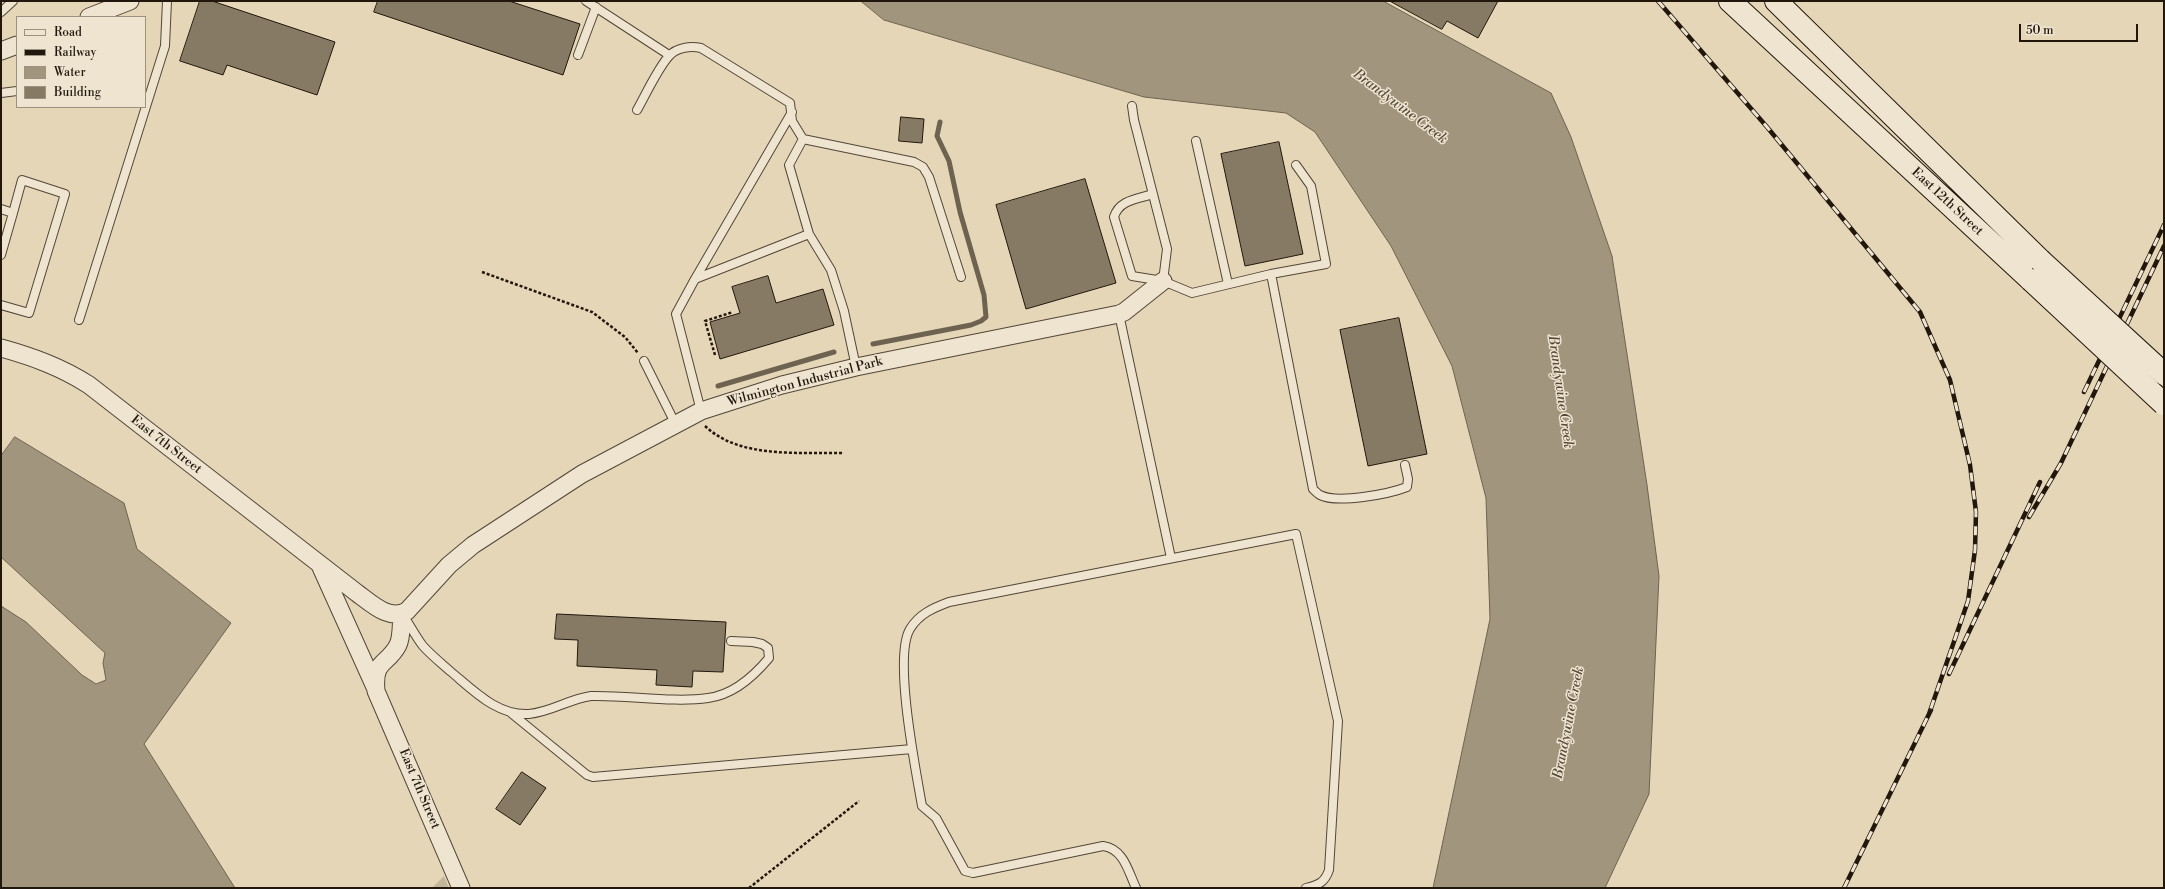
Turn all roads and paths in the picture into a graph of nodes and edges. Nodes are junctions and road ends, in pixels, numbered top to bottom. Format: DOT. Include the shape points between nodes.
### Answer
graph roads {
  1 [pos="13,1"];
  2 [pos="130,1"];
  3 [pos="167,1"];
  4 [pos="586,1"];
  5 [pos="1730,1"];
  6 [pos="1776,1"];
  7 [pos="596,8"];
  8 [pos="1,12"];
  9 [pos="92,16"];
  10 [pos="16,45"];
  11 [pos="1,51"];
  12 [pos="578,55"];
  13 [pos="669,55"];
  14 [pos="16,91"];
  15 [pos="1,93"];
  16 [pos="1132,106"];
  17 [pos="146,107"];
  18 [pos="146,108"];
  19 [pos="637,110"];
  20 [pos="792,112"];
  21 [pos="803,139"];
  22 [pos="1196,141"];
  23 [pos="1296,165"];
  24 [pos="1153,194"];
  25 [pos="1,209"];
  26 [pos="13,213"];
  27 [pos="809,234"];
  28 [pos="1,255"];
  29 [pos="482,272"];
  30 [pos="1271,274"];
  31 [pos="961,277"];
  32 [pos="695,279"];
  33 [pos="1163,281"];
  34 [pos="1228,284"];
  35 [pos="1,305"];
  36 [pos="733,312"];
  37 [pos="1119,314"];
  38 [pos="79,320"];
  39 [pos="1,348"];
  40 [pos="715,355"];
  41 [pos="644,361"];
  42 [pos="856,367"];
  43 [pos="2164,374"];
  44 [pos="2164,404"];
  45 [pos="697,413"];
  46 [pos="675,423"];
  47 [pos="844,454"];
  48 [pos="1405,465"];
  49 [pos="1171,558"];
  50 [pos="319,563"];
  51 [pos="402,614"];
  52 [pos="732,641"];
  53 [pos="376,690"];
  54 [pos="511,713"];
  55 [pos="912,749"];
  56 [pos="859,801"];
  57 [pos="461,888"];
  58 [pos="748,888"];
  59 [pos="1136,888"];
  60 [pos="1306,888"];
  1 -- 8 [label="lane"];
  2 -- 9 [label="street"];
  3 -- 17 [label="lane" via="165,46"];
  4 -- 7 [label="lane"];
  5 -- 44 [label="main road, East 12th Street, bridge"];
  6 -- 43 [label="main road, East 12th Street, bridge" via="2040,260"];
  7 -- 12 [label="lane"];
  7 -- 13 [label="lane"];
  10 -- 11 [label="street"];
  13 -- 19 [label="lane"];
  13 -- 20 [label="lane" via="685,47 701,48 790,104"];
  14 -- 15 [label="lane"];
  16 -- 24 [label="lane"];
  18 -- 38 [label="lane"];
  20 -- 21 [label="lane" via="792,121"];
  20 -- 32 [label="lane"];
  21 -- 27 [label="lane" via="789,165"];
  21 -- 31 [label="lane" via="914,162 923,167 929,177"];
  22 -- 34 [label="lane"];
  23 -- 30 [label="lane" via="1311,186 1326,264"];
  24 -- 33 [label="lane" via="1167,248"];
  24 -- 33 [label="lane" via="1125,202 1116,209 1114,218 1132,276"];
  25 -- 26 [label="lane"];
  26 -- 28 [label="lane"];
  26 -- 35 [label="lane" via="22,180 65,194 30,314"];
  27 -- 32 [label="lane"];
  27 -- 42 [label="lane" via="831,270 844,311"];
  29 -- 41 [label="path" via="592,312 625,337"];
  30 -- 34 [label="lane"];
  30 -- 48 [label="lane" via="1313,489 1321,495 1342,498 1396,491 1407,487"];
  32 -- 45 [label="lane" via="676,314"];
  33 -- 34 [label="lane" via="1192,292"];
  33 -- 37 [label="street, Wilmington Industrial Park"];
  36 -- 40 [label="path" via="705,321"];
  37 -- 42 [label="street, Wilmington Industrial Park"];
  37 -- 49 [label="lane"];
  39 -- 50 [label="street, East 7th Street" via="38,358 89,385"];
  41 -- 46 [label="lane"];
  42 -- 45 [label="street, Wilmington Industrial Park" via="782,385"];
  45 -- 46 [label="street, Wilmington Industrial Park"];
  45 -- 47 [label="path" via="715,436 740,447"];
  46 -- 51 [label="street, Wilmington Industrial Park" via="582,474 473,546 449,565"];
  49 -- 55 [label="lane" via="949,602 929,610 918,618 909,630 905,645 904,682"];
  49 -- 60 [label="lane" via="1296,534 1338,721 1329,870 1326,879 1317,886"];
  50 -- 51 [label="street, East 7th Street" via="385,612"];
  50 -- 53 [label="street, East 7th Street"];
  51 -- 53 [label="street, East 7th Street" via="398,644 378,667 375,678"];
  51 -- 54 [label="lane" via="423,646 437,659 477,694"];
  52 -- 54 [label="lane" via="762,644 768,648 769,658 748,679 723,694 709,698 687,699 591,696 576,698 545,711 529,714"];
  53 -- 57 [label="street, East 7th Street"];
  54 -- 55 [label="lane" via="587,775 593,777"];
  55 -- 59 [label="lane" via="922,806 936,818 965,871 973,873 1103,846 1111,847 1120,853"];
  56 -- 58 [label="path"];
}
